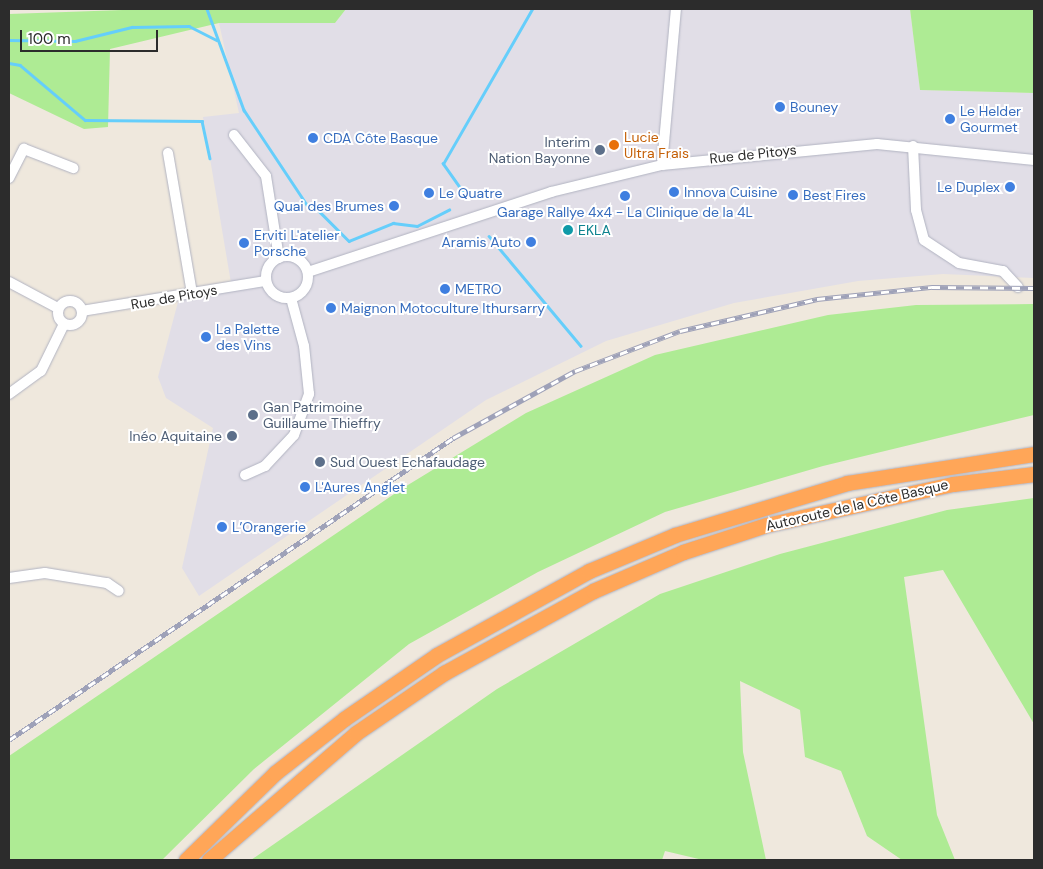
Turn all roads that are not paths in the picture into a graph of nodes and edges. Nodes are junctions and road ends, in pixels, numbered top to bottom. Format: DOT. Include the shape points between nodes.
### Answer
graph roads {
  1 [pos="676,9"];
  2 [pos="234,135"];
  3 [pos="913,146"];
  4 [pos="168,153"];
  5 [pos="1034,160"];
  6 [pos="662,165"];
  7 [pos="73,168"];
  8 [pos="9,178"];
  9 [pos="279,258"];
  10 [pos="308,272"];
  11 [pos="266,281"];
  12 [pos="9,282"];
  13 [pos="1018,287"];
  14 [pos="192,294"];
  15 [pos="291,298"];
  16 [pos="58,308"];
  17 [pos="82,311"];
  18 [pos="64,324"];
  19 [pos="9,394"];
  20 [pos="1034,454"];
  21 [pos="1034,474"];
  22 [pos="245,475"];
  23 [pos="9,578"];
  24 [pos="119,591"];
  25 [pos="186,860"];
  26 [pos="209,860"];
  1 -- 6 [label="street"];
  2 -- 9 [label="street" via="266,176"];
  3 -- 5 [label="street, Rue de Pitoys"];
  3 -- 6 [label="street, Rue de Pitoys" via="849,145"];
  3 -- 13 [label="street" via="916,210 924,240 959,263 1003,271"];
  4 -- 14 [label="street"];
  6 -- 10 [label="street, Rue de Pitoys" via="551,192"];
  7 -- 8 [label="street" via="24,149"];
  9 -- 10 [label="street" via="297,258"];
  9 -- 11 [label="street" via="268,267"];
  10 -- 15 [label="street" via="303,291"];
  11 -- 14 [label="street, Rue de Pitoys"];
  11 -- 15 [label="street" via="273,292"];
  12 -- 16 [label="street"];
  14 -- 17 [label="street, Rue de Pitoys"];
  15 -- 22 [label="street" via="304,346 309,394 294,435 265,466"];
  16 -- 17 [label="street" via="71,300"];
  16 -- 18 [label="street"];
  17 -- 18 [label="street" via="75,324"];
  18 -- 19 [label="street" via="41,371"];
  20 -- 25 [label="highway, Autoroute de la Côte Basque" via="847,483 674,535 589,571 437,655 344,718 275,773"];
  21 -- 26 [label="highway, Autoroute de la Côte Basque" via="953,484 766,525 684,552 593,591 444,673 356,733"];
  23 -- 24 [label="street" via="45,573 107,583"];
}
